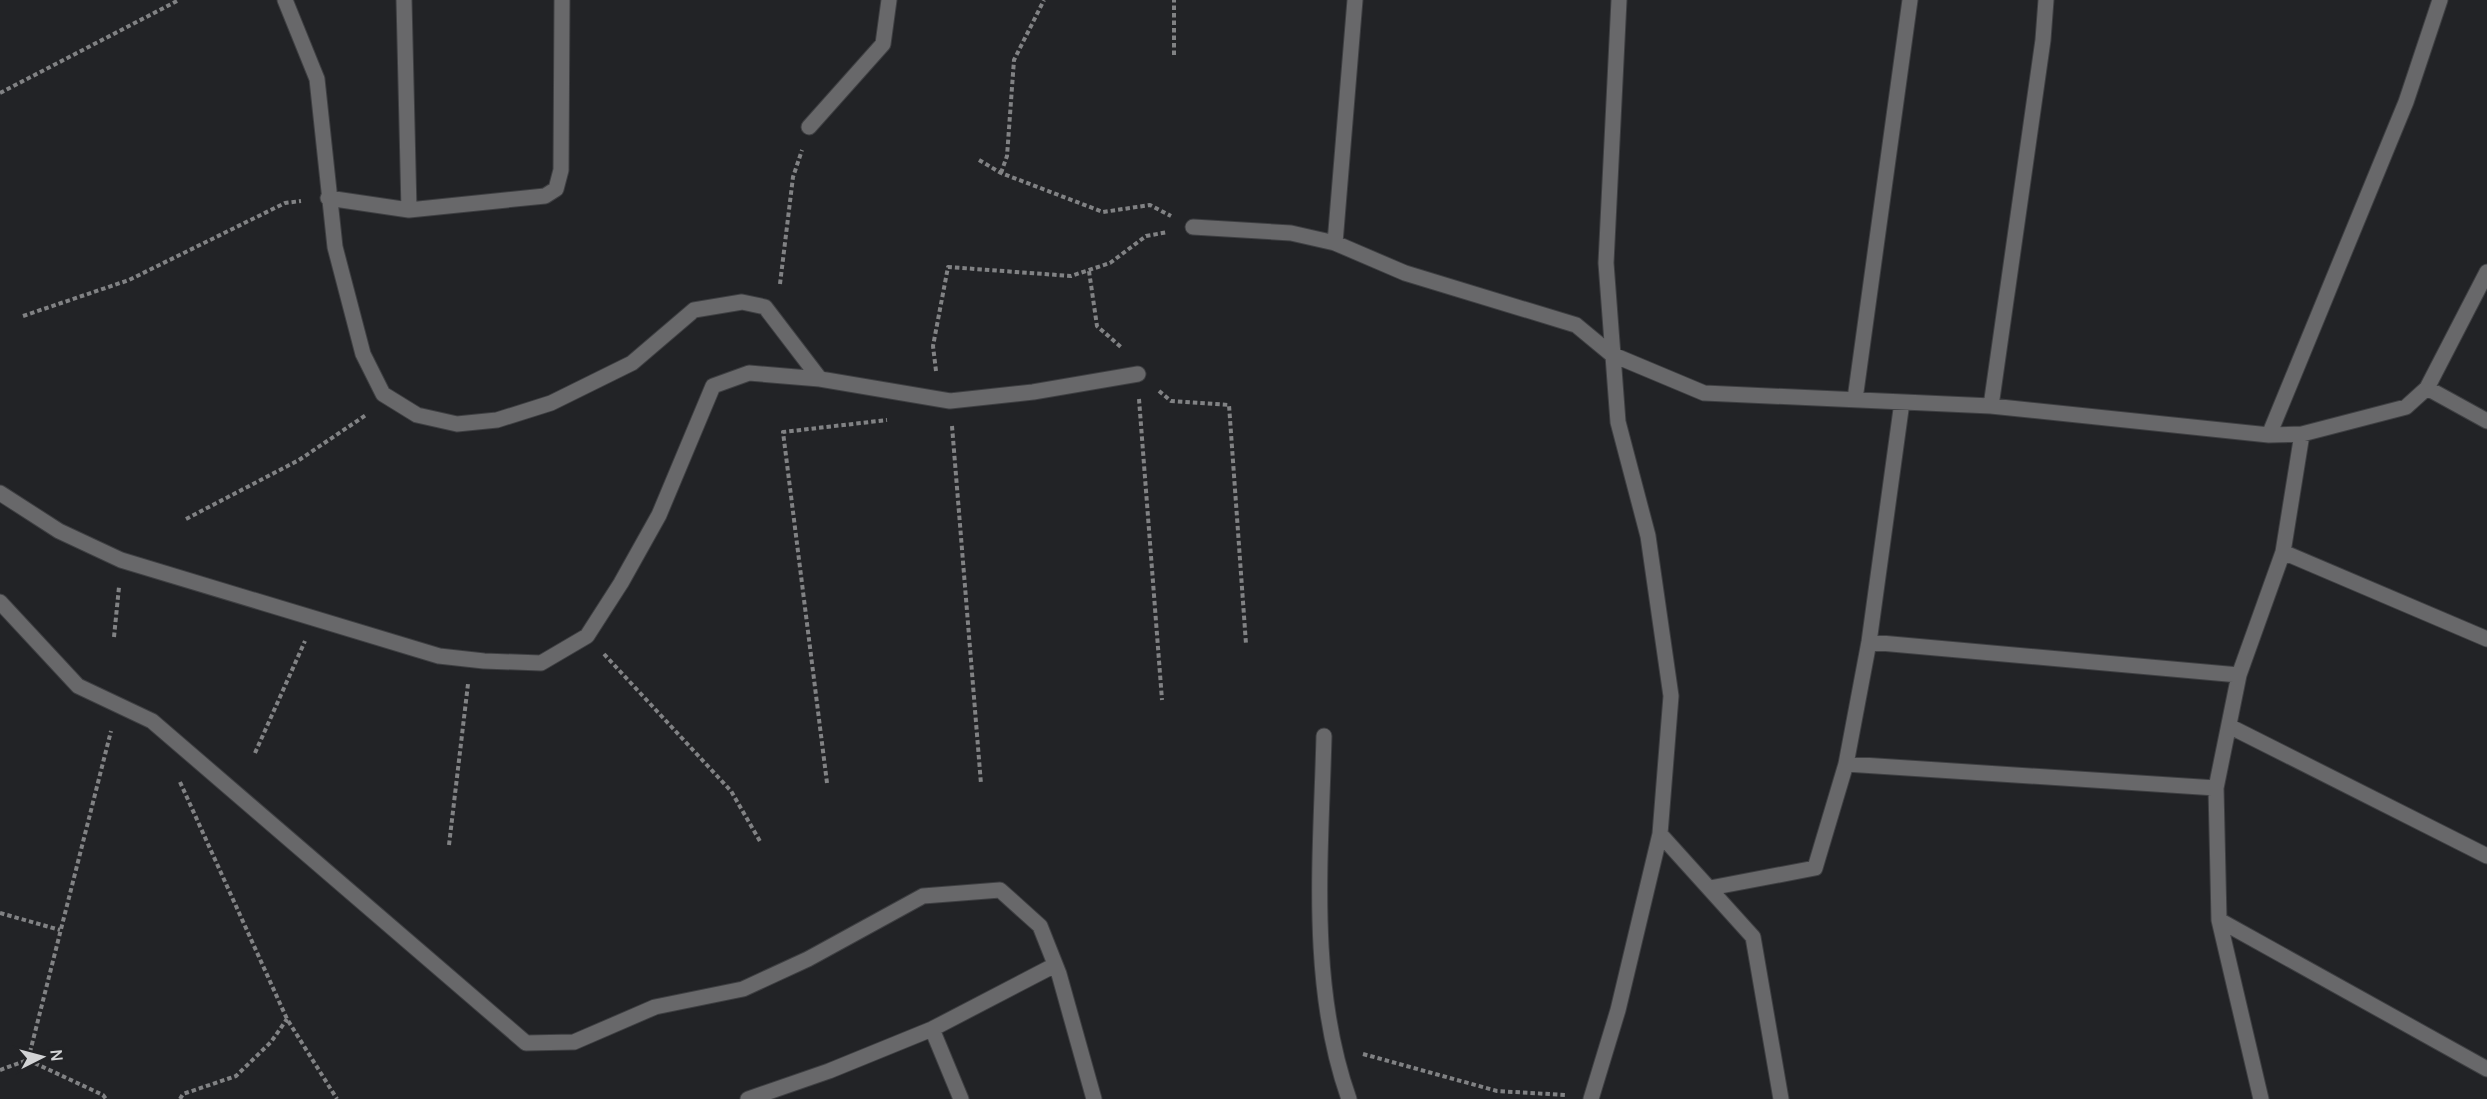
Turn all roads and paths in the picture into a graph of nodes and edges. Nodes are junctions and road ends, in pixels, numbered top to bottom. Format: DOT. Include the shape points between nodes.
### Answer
graph roads {
  1 [pos="179,0"];
  2 [pos="285,0"];
  3 [pos="404,0"];
  4 [pos="562,0"];
  5 [pos="889,0"];
  6 [pos="1044,0"];
  7 [pos="1174,0"];
  8 [pos="1355,0"];
  9 [pos="1618,0"];
  10 [pos="1910,0"];
  11 [pos="2046,0"];
  12 [pos="2440,0"];
  13 [pos="1174,55"];
  14 [pos="0,93"];
  15 [pos="809,126"];
  16 [pos="979,160"];
  17 [pos="1001,173"];
  18 [pos="328,198"];
  19 [pos="409,210"];
  20 [pos="1193,227"];
  21 [pos="1335,243"];
  22 [pos="1089,271"];
  23 [pos="2487,272"];
  24 [pos="765,307"];
  25 [pos="23,316"];
  26 [pos="1611,354"];
  27 [pos="1137,374"];
  28 [pos="820,379"];
  29 [pos="2427,388"];
  30 [pos="391,398"];
  31 [pos="1855,399"];
  32 [pos="950,401"];
  33 [pos="1902,402"];
  34 [pos="1991,405"];
  35 [pos="895,419"];
  36 [pos="2487,421"];
  37 [pos="2302,434"];
  38 [pos="2269,435"];
  39 [pos="0,493"];
  40 [pos="186,519"];
  41 [pos="2283,552"];
  42 [pos="121,560"];
  43 [pos="0,602"];
  44 [pos="315,619"];
  45 [pos="587,636"];
  46 [pos="114,638"];
  47 [pos="2487,639"];
  48 [pos="1869,642"];
  49 [pos="1246,644"];
  50 [pos="471,659"];
  51 [pos="2240,675"];
  52 [pos="1162,700"];
  53 [pos="118,704"];
  54 [pos="2229,726"];
  55 [pos="1324,736"];
  56 [pos="255,753"];
  57 [pos="1846,764"];
  58 [pos="177,774"];
  59 [pos="827,783"];
  60 [pos="981,784"];
  61 [pos="2216,788"];
  62 [pos="1660,834"];
  63 [pos="761,843"];
  64 [pos="449,845"];
  65 [pos="2487,856"];
  66 [pos="1710,888"];
  67 [pos="0,914"];
  68 [pos="2219,920"];
  69 [pos="60,930"];
  70 [pos="1055,965"];
  71 [pos="287,1020"];
  72 [pos="932,1029"];
  73 [pos="1333,1046"];
  74 [pos="28,1059"];
  75 [pos="2487,1069"];
  76 [pos="0,1070"];
  77 [pos="1592,1098"];
  78 [pos="106,1099"];
  79 [pos="180,1099"];
  80 [pos="338,1099"];
  81 [pos="748,1099"];
  82 [pos="961,1099"];
  83 [pos="1094,1099"];
  84 [pos="1349,1099"];
  85 [pos="1781,1099"];
  86 [pos="2261,1099"];
  1 -- 14 [label="path"];
  2 -- 18 [label="street" via="316,79"];
  3 -- 19 [label="street"];
  4 -- 19 [label="street" via="561,170 556,189 545,196"];
  5 -- 15 [label="street" via="883,44"];
  6 -- 17 [label="path" via="1014,60 1006,156"];
  7 -- 13 [label="path"];
  8 -- 21 [label="street"];
  9 -- 26 [label="street" via="1606,263"];
  10 -- 31 [label="street"];
  11 -- 34 [label="street"];
  12 -- 38 [label="street" via="2406,102"];
  15 -- 24 [label="path" via="793,177 778,298"];
  16 -- 17 [label="path"];
  17 -- 20 [label="path" via="1103,212 1150,206"];
  18 -- 19 [label="street"];
  18 -- 25 [label="path" via="285,203 129,280"];
  18 -- 30 [label="street" via="335,247 363,354 383,394"];
  20 -- 21 [label="street" via="1291,232"];
  20 -- 22 [label="path" via="1146,236 1110,263"];
  21 -- 26 [label="street" via="1405,273 1576,325"];
  22 -- 27 [label="path" via="1097,326 1120,348 1139,357 1143,366"];
  22 -- 32 [label="path" via="1071,276 948,267 933,346 937,379"];
  23 -- 29 [label="street"];
  24 -- 28 [label="street"];
  24 -- 30 [label="street" via="742,302 694,310 632,363 551,403 497,420 457,424 417,415"];
  26 -- 31 [label="street" via="1704,393"];
  26 -- 62 [label="street" via="1618,422 1648,536 1671,696"];
  27 -- 32 [label="street"];
  27 -- 49 [label="path" via="1171,401 1229,405"];
  27 -- 52 [label="path"];
  28 -- 32 [label="street"];
  28 -- 45 [label="street" via="749,373 713,386 659,515"];
  29 -- 36 [label="street"];
  29 -- 37 [label="street" via="2406,407"];
  30 -- 40 [label="path" via="299,460"];
  31 -- 33 [label="street"];
  32 -- 60 [label="path"];
  33 -- 34 [label="street"];
  33 -- 48 [label="street"];
  34 -- 38 [label="street"];
  35 -- 59 [label="path" via="783,432"];
  37 -- 38 [label="street"];
  37 -- 41 [label="street"];
  39 -- 42 [label="street" via="59,531"];
  41 -- 47 [label="street"];
  41 -- 51 [label="street"];
  42 -- 44 [label="street"];
  42 -- 46 [label="path"];
  43 -- 53 [label="street" via="78,686"];
  44 -- 50 [label="street" via="439,656"];
  44 -- 56 [label="path"];
  45 -- 50 [label="street" via="541,663"];
  45 -- 63 [label="path" via="731,791"];
  48 -- 51 [label="street"];
  48 -- 57 [label="street"];
  50 -- 64 [label="path"];
  51 -- 54 [label="street"];
  53 -- 69 [label="path"];
  53 -- 70 [label="street" via="152,721 526,1043 574,1041 655,1007 743,989 808,959 923,896 1000,890 1040,926"];
  54 -- 61 [label="street"];
  54 -- 65 [label="street"];
  55 -- 73 [label="street" via="1320,918"];
  57 -- 61 [label="street"];
  57 -- 66 [label="street" via="1815,868"];
  58 -- 71 [label="path"];
  61 -- 68 [label="street"];
  62 -- 66 [label="street"];
  62 -- 77 [label="street" via="1618,1010"];
  66 -- 85 [label="street" via="1753,937"];
  67 -- 69 [label="path"];
  68 -- 75 [label="street"];
  68 -- 86 [label="street"];
  69 -- 74 [label="path"];
  70 -- 72 [label="street"];
  70 -- 83 [label="street"];
  71 -- 79 [label="path" via="236,1076 183,1094"];
  71 -- 80 [label="path"];
  72 -- 81 [label="street"];
  72 -- 82 [label="street"];
  73 -- 77 [label="path" via="1497,1091"];
  73 -- 84 [label="street"];
  74 -- 76 [label="path"];
  74 -- 78 [label="path"];
}
